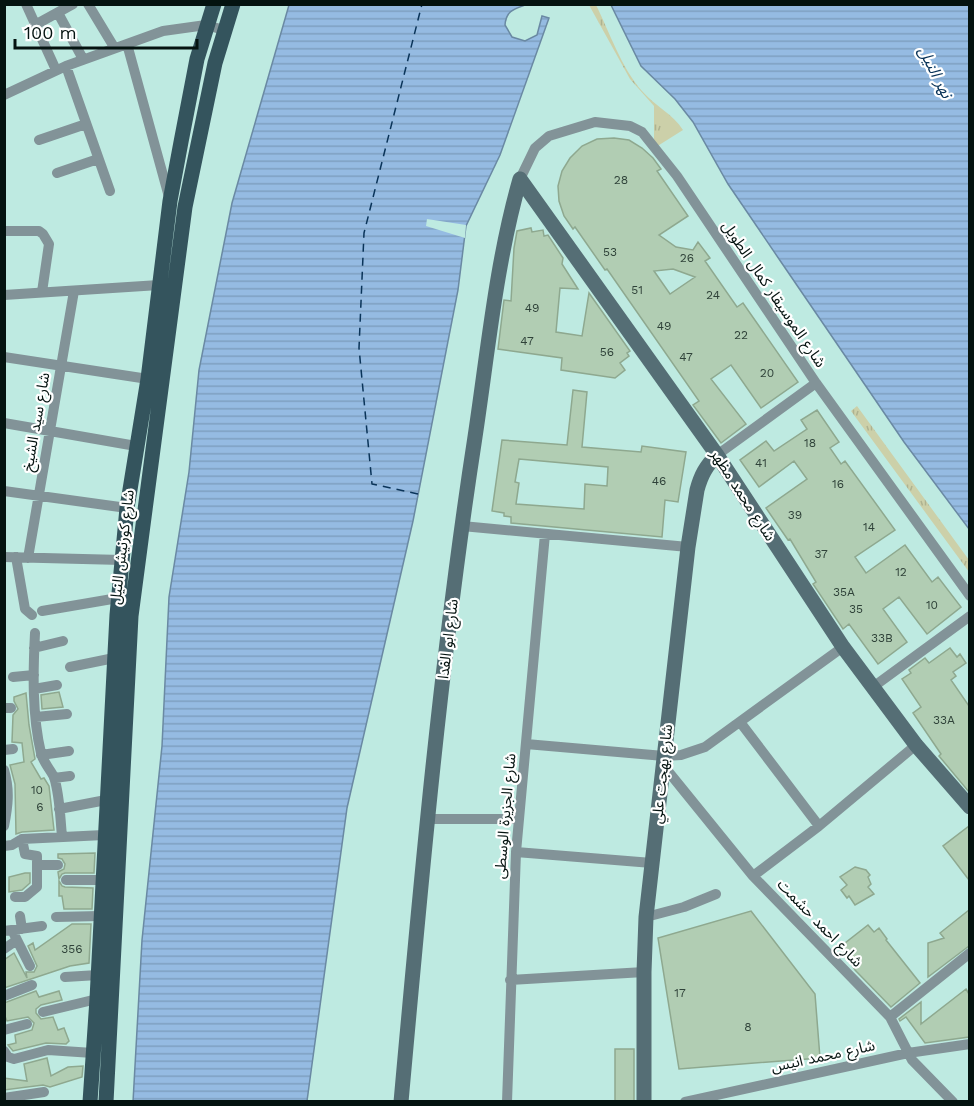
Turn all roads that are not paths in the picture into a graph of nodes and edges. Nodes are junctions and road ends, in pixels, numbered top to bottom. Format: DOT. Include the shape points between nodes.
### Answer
graph roads {
  1 [pos="26,4"];
  2 [pos="73,4"];
  3 [pos="88,4"];
  4 [pos="214,4"];
  5 [pos="233,4"];
  6 [pos="58,13"];
  7 [pos="35,25"];
  8 [pos="206,26"];
  9 [pos="224,30"];
  10 [pos="127,44"];
  11 [pos="114,47"];
  12 [pos="82,59"];
  13 [pos="197,59"];
  14 [pos="215,63"];
  15 [pos="61,68"];
  16 [pos="4,94"];
  17 [pos="86,124"];
  18 [pos="39,140"];
  19 [pos="98,159"];
  20 [pos="57,173"];
  21 [pos="520,179"];
  22 [pos="110,191"];
  23 [pos="170,201"];
  24 [pos="4,231"];
  25 [pos="159,285"];
  26 [pos="74,291"];
  27 [pos="42,292"];
  28 [pos="4,295"];
  29 [pos="4,357"];
  30 [pos="61,366"];
  31 [pos="148,380"];
  32 [pos="816,383"];
  33 [pos="4,423"];
  34 [pos="50,431"];
  35 [pos="136,446"];
  36 [pos="717,455"];
  37 [pos="4,491"];
  38 [pos="39,496"];
  39 [pos="127,508"];
  40 [pos="462,526"];
  41 [pos="545,534"];
  42 [pos="688,547"];
  43 [pos="4,557"];
  44 [pos="16,557"];
  45 [pos="28,558"];
  46 [pos="122,560"];
  47 [pos="969,596"];
  48 [pos="118,598"];
  49 [pos="969,616"];
  50 [pos="35,633"];
  51 [pos="63,640"];
  52 [pos="843,647"];
  53 [pos="34,648"];
  54 [pos="114,658"];
  55 [pos="70,668"];
  56 [pos="34,675"];
  57 [pos="13,678"];
  58 [pos="57,685"];
  59 [pos="873,687"];
  60 [pos="34,688"];
  61 [pos="67,714"];
  62 [pos="36,717"];
  63 [pos="740,722"];
  64 [pos="526,744"];
  65 [pos="916,745"];
  66 [pos="69,751"];
  67 [pos="42,755"];
  68 [pos="663,761"];
  69 [pos="4,770"];
  70 [pos="70,776"];
  71 [pos="54,778"];
  72 [pos="106,800"];
  73 [pos="967,802"];
  74 [pos="59,809"];
  75 [pos="427,819"];
  76 [pos="519,819"];
  77 [pos="5,822"];
  78 [pos="819,826"];
  79 [pos="104,834"];
  80 [pos="62,836"];
  81 [pos="22,839"];
  82 [pos="4,846"];
  83 [pos="516,852"];
  84 [pos="652,863"];
  85 [pos="37,865"];
  86 [pos="58,865"];
  87 [pos="753,876"];
  88 [pos="66,880"];
  89 [pos="102,880"];
  90 [pos="716,894"];
  91 [pos="15,897"];
  92 [pos="20,916"];
  93 [pos="100,916"];
  94 [pos="56,917"];
  95 [pos="646,917"];
  96 [pos="42,926"];
  97 [pos="14,933"];
  98 [pos="4,949"];
  99 [pos="969,953"];
  100 [pos="30,966"];
  101 [pos="644,972"];
  102 [pos="98,975"];
  103 [pos="65,976"];
  104 [pos="510,980"];
  105 [pos="32,985"];
  106 [pos="4,996"];
  107 [pos="97,999"];
  108 [pos="43,1012"];
  109 [pos="890,1017"];
  110 [pos="27,1024"];
  111 [pos="4,1030"];
  112 [pos="969,1044"];
  113 [pos="4,1051"];
  114 [pos="93,1053"];
  115 [pos="908,1053"];
  116 [pos="44,1092"];
  117 [pos="4,1098"];
  118 [pos="24,1099"];
  119 [pos="699,1100"];
  120 [pos="90,1101"];
  121 [pos="106,1101"];
  122 [pos="401,1101"];
  123 [pos="507,1101"];
  124 [pos="644,1101"];
  125 [pos="684,1101"];
  126 [pos="953,1101"];
  1 -- 7 [label="street"];
  2 -- 6 [label="street"];
  3 -- 11 [label="street"];
  4 -- 8 [label="main road, شارع كورنيش النيل"];
  5 -- 9 [label="main road, شارع كورنيش النيل"];
  6 -- 7 [label="street"];
  6 -- 12 [label="street"];
  7 -- 15 [label="street"];
  8 -- 9 [label="street"];
  8 -- 10 [label="street" via="163,31"];
  8 -- 13 [label="main road, شارع كورنيش النيل"];
  9 -- 14 [label="main road, شارع كورنيش النيل"];
  10 -- 11 [label="street"];
  10 -- 23 [label="street"];
  11 -- 12 [label="street"];
  12 -- 15 [label="street"];
  13 -- 14 [label="main road"];
  13 -- 23 [label="main road, شارع كورنيش النيل"];
  14 -- 121 [label="main road, شارع كورنيش النيل" via="185,207 131,616"];
  15 -- 16 [label="street"];
  15 -- 17 [label="street"];
  17 -- 18 [label="street"];
  17 -- 19 [label="street"];
  19 -- 20 [label="street"];
  19 -- 22 [label="street"];
  21 -- 32 [label="street, شارع الموسيقار كمال الطويل" via="536,148 549,136 595,122 630,126 642,132 677,177"];
  21 -- 36 [label="street, شارع محمد مظهر"];
  21 -- 40 [label="street, شارع ابو الفدا" via="507,225"];
  23 -- 25 [label="main road, شارع كورنيش النيل"];
  24 -- 27 [label="street" via="39,231 46,238 49,244"];
  25 -- 26 [label="street"];
  25 -- 31 [label="main road, شارع كورنيش النيل"];
  26 -- 27 [label="street"];
  26 -- 30 [label="street, شارع سيد الشيخ"];
  27 -- 28 [label="street"];
  29 -- 30 [label="street"];
  30 -- 31 [label="street"];
  30 -- 34 [label="street, شارع سيد الشيخ"];
  31 -- 35 [label="main road, شارع كورنيش النيل"];
  32 -- 36 [label="street"];
  32 -- 47 [label="street, شارع الموسيقار كمال الطويل"];
  33 -- 34 [label="street"];
  34 -- 35 [label="street"];
  34 -- 38 [label="street, شارع سيد الشيخ"];
  35 -- 39 [label="main road, شارع كورنيش النيل"];
  36 -- 42 [label="street, شارع بهجت علي" via="700,477"];
  36 -- 52 [label="street, شارع محمد مظهر"];
  37 -- 38 [label="street"];
  38 -- 39 [label="street"];
  38 -- 45 [label="street, شارع سيد الشيخ"];
  39 -- 46 [label="main road, شارع كورنيش النيل"];
  40 -- 41 [label="street"];
  40 -- 75 [label="street, شارع ابو الفدا"];
  41 -- 42 [label="street"];
  41 -- 64 [label="street, شارع الجزيرة الوسطى"];
  42 -- 68 [label="street, شارع بهجت علي"];
  43 -- 44 [label="street"];
  44 -- 45 [label="street"];
  44 -- 48 [label="street" via="25,609 37,613"];
  45 -- 46 [label="street"];
  46 -- 48 [label="main road, شارع كورنيش النيل"];
  48 -- 54 [label="main road, شارع كورنيش النيل"];
  49 -- 59 [label="street"];
  50 -- 53 [label="street"];
  51 -- 53 [label="street"];
  52 -- 59 [label="street, شارع محمد مظهر"];
  52 -- 63 [label="street"];
  53 -- 56 [label="street"];
  54 -- 55 [label="street"];
  54 -- 72 [label="main road, شارع كورنيش النيل"];
  56 -- 57 [label="street"];
  56 -- 60 [label="street"];
  58 -- 60 [label="street"];
  59 -- 65 [label="street, شارع محمد مظهر"];
  60 -- 62 [label="street"];
  61 -- 62 [label="street"];
  62 -- 67 [label="street"];
  63 -- 68 [label="street" via="697,751"];
  63 -- 78 [label="street"];
  64 -- 68 [label="street"];
  64 -- 76 [label="street, شارع الجزيرة الوسطى"];
  65 -- 73 [label="street, شارع محمد مظهر"];
  65 -- 78 [label="street"];
  66 -- 67 [label="street"];
  67 -- 71 [label="street"];
  68 -- 84 [label="street, شارع بهجت علي"];
  68 -- 87 [label="street, شارع احمد حشمت"];
  69 -- 77 [label="street" via="9,802"];
  70 -- 71 [label="street"];
  71 -- 74 [label="street"];
  72 -- 74 [label="street"];
  72 -- 79 [label="main road, شارع كورنيش النيل"];
  74 -- 80 [label="street"];
  75 -- 76 [label="street"];
  75 -- 122 [label="street, شارع ابو الفدا"];
  76 -- 83 [label="street, شارع الجزيرة الوسطى"];
  78 -- 87 [label="street"];
  79 -- 80 [label="street"];
  79 -- 89 [label="main road, شارع كورنيش النيل"];
  80 -- 81 [label="street"];
  81 -- 82 [label="street"];
  81 -- 85 [label="street" via="25,854 37,855"];
  83 -- 84 [label="street"];
  83 -- 104 [label="street, شارع الجزيرة الوسطى"];
  84 -- 95 [label="street, شارع بهجت علي"];
  85 -- 86 [label="street"];
  85 -- 91 [label="street" via="37,887 25,897"];
  87 -- 109 [label="street, شارع احمد حشمت"];
  88 -- 89 [label="street"];
  89 -- 93 [label="main road, شارع كورنيش النيل"];
  90 -- 95 [label="street"];
  92 -- 97 [label="street"];
  93 -- 94 [label="street"];
  93 -- 102 [label="main road, شارع كورنيش النيل"];
  95 -- 101 [label="street, شارع بهجت علي"];
  96 -- 97 [label="street"];
  97 -- 98 [label="street"];
  97 -- 100 [label="street"];
  99 -- 109 [label="street"];
  101 -- 104 [label="street"];
  101 -- 124 [label="street, شارع بهجت علي"];
  102 -- 103 [label="street"];
  102 -- 107 [label="main road, شارع كورنيش النيل"];
  104 -- 123 [label="street, شارع الجزيرة الوسطى"];
  105 -- 106 [label="street"];
  107 -- 108 [label="street"];
  107 -- 114 [label="main road, شارع كورنيش النيل"];
  109 -- 115 [label="street, شارع احمد حشمت"];
  110 -- 111 [label="street"];
  112 -- 115 [label="street, شارع محمد انيس"];
  113 -- 114 [label="street" via="14,1059 42,1050"];
  114 -- 120 [label="main road, شارع كورنيش النيل"];
  115 -- 119 [label="street, شارع محمد انيس"];
  115 -- 126 [label="street, شارع احمد حشمت"];
  116 -- 118 [label="street"];
  117 -- 118 [label="street"];
  119 -- 125 [label="street, شارع محمد انيس"];
}
